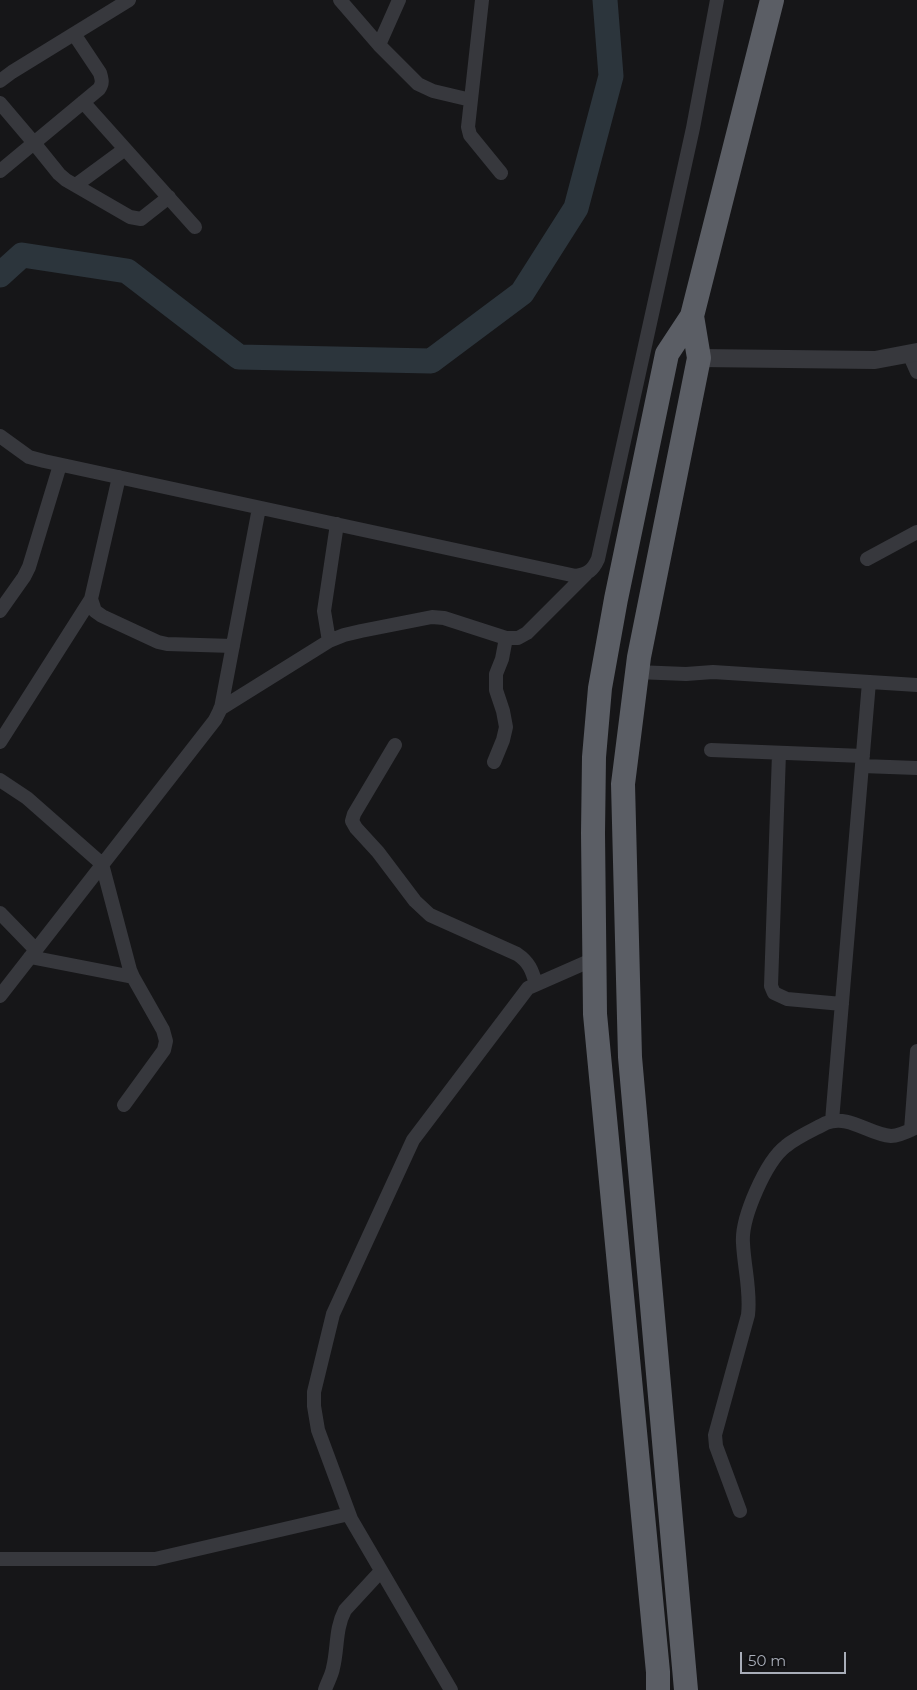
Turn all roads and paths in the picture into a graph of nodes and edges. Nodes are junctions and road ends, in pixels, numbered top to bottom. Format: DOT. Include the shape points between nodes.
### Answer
graph roads {
  1 [pos="129,0"];
  2 [pos="340,0"];
  3 [pos="399,0"];
  4 [pos="482,0"];
  5 [pos="717,0"];
  6 [pos="772,0"];
  7 [pos="74,34"];
  8 [pos="378,45"];
  9 [pos="1,79"];
  10 [pos="471,100"];
  11 [pos="83,102"];
  12 [pos="0,103"];
  13 [pos="34,142"];
  14 [pos="125,149"];
  15 [pos="0,171"];
  16 [pos="501,173"];
  17 [pos="76,185"];
  18 [pos="169,197"];
  19 [pos="195,227"];
  20 [pos="692,316"];
  21 [pos="913,353"];
  22 [pos="699,358"];
  23 [pos="917,372"];
  24 [pos="0,436"];
  25 [pos="60,465"];
  26 [pos="119,477"];
  27 [pos="259,508"];
  28 [pos="337,524"];
  29 [pos="917,532"];
  30 [pos="867,559"];
  31 [pos="586,574"];
  32 [pos="91,599"];
  33 [pos="0,610"];
  34 [pos="506,638"];
  35 [pos="329,641"];
  36 [pos="232,646"];
  37 [pos="636,672"];
  38 [pos="869,682"];
  39 [pos="917,685"];
  40 [pos="220,709"];
  41 [pos="0,742"];
  42 [pos="395,745"];
  43 [pos="711,750"];
  44 [pos="779,753"];
  45 [pos="862,761"];
  46 [pos="494,762"];
  47 [pos="917,768"];
  48 [pos="0,780"];
  49 [pos="102,864"];
  50 [pos="0,913"];
  51 [pos="33,954"];
  52 [pos="594,958"];
  53 [pos="133,977"];
  54 [pos="536,984"];
  55 [pos="0,996"];
  56 [pos="842,1004"];
  57 [pos="917,1051"];
  58 [pos="124,1105"];
  59 [pos="832,1121"];
  60 [pos="914,1129"];
  61 [pos="740,1511"];
  62 [pos="349,1514"];
  63 [pos="0,1559"];
  64 [pos="381,1571"];
  65 [pos="324,1690"];
  66 [pos="451,1690"];
  67 [pos="658,1690"];
  68 [pos="686,1690"];
  1 -- 7 [label="street"];
  2 -- 8 [label="street"];
  3 -- 8 [label="street"];
  4 -- 10 [label="street"];
  5 -- 31 [label="street" via="693,128 598,559"];
  6 -- 20 [label="highway"];
  7 -- 9 [label="street"];
  7 -- 11 [label="street" via="102,79 99,89"];
  8 -- 10 [label="street" via="418,84"];
  10 -- 16 [label="street" via="470,135"];
  11 -- 13 [label="street"];
  11 -- 14 [label="street"];
  12 -- 13 [label="street"];
  13 -- 15 [label="street"];
  13 -- 17 [label="street" via="59,174"];
  14 -- 17 [label="street"];
  14 -- 18 [label="street"];
  17 -- 18 [label="street" via="130,217 141,219"];
  18 -- 19 [label="street"];
  20 -- 22 [label="highway"];
  20 -- 52 [label="highway" via="667,354 600,688 594,757"];
  21 -- 22 [label="street" via="875,360"];
  21 -- 23 [label="street"];
  22 -- 37 [label="highway"];
  24 -- 25 [label="street" via="29,456"];
  25 -- 26 [label="street"];
  25 -- 33 [label="street" via="29,567"];
  26 -- 27 [label="street"];
  26 -- 32 [label="street"];
  27 -- 28 [label="street"];
  27 -- 36 [label="street"];
  28 -- 31 [label="street" via="576,576"];
  28 -- 35 [label="street" via="324,611"];
  29 -- 30 [label="street"];
  31 -- 34 [label="street" via="527,633 518,638"];
  32 -- 36 [label="street" via="95,611 102,616 158,642"];
  32 -- 41 [label="street"];
  34 -- 35 [label="street" via="432,617"];
  34 -- 46 [label="street" via="496,674 496,690 506,727"];
  35 -- 40 [label="street"];
  36 -- 40 [label="street"];
  37 -- 38 [label="street" via="713,672"];
  37 -- 68 [label="highway" via="623,784 630,1057"];
  38 -- 39 [label="street"];
  38 -- 45 [label="street"];
  40 -- 49 [label="street" via="215,720"];
  42 -- 54 [label="street" via="354,814 352,821 356,828 430,916 525,959"];
  43 -- 44 [label="street"];
  44 -- 45 [label="street"];
  44 -- 56 [label="street" via="771,986 774,993 786,999"];
  45 -- 47 [label="street"];
  45 -- 56 [label="street"];
  48 -- 49 [label="street" via="27,798"];
  49 -- 51 [label="street"];
  49 -- 53 [label="street"];
  50 -- 51 [label="street"];
  51 -- 53 [label="street"];
  51 -- 55 [label="street"];
  52 -- 54 [label="street"];
  52 -- 67 [label="highway" via="598,1060"];
  53 -- 58 [label="street" via="166,1041 164,1050"];
  54 -- 62 [label="street" via="520,995 413,1140 333,1314 314,1392 314,1406 318,1430"];
  56 -- 59 [label="street"];
  57 -- 60 [label="street"];
  59 -- 60 [label="street" via="847,1122 891,1136"];
  59 -- 61 [label="street" via="786,1145 779,1152 748,1209 744,1225 742,1240 750,1301 748,1316 715,1435"];
  62 -- 63 [label="street" via="155,1559"];
  62 -- 64 [label="street"];
  64 -- 65 [label="street" via="341,1617 333,1669"];
  64 -- 66 [label="street"];
}
